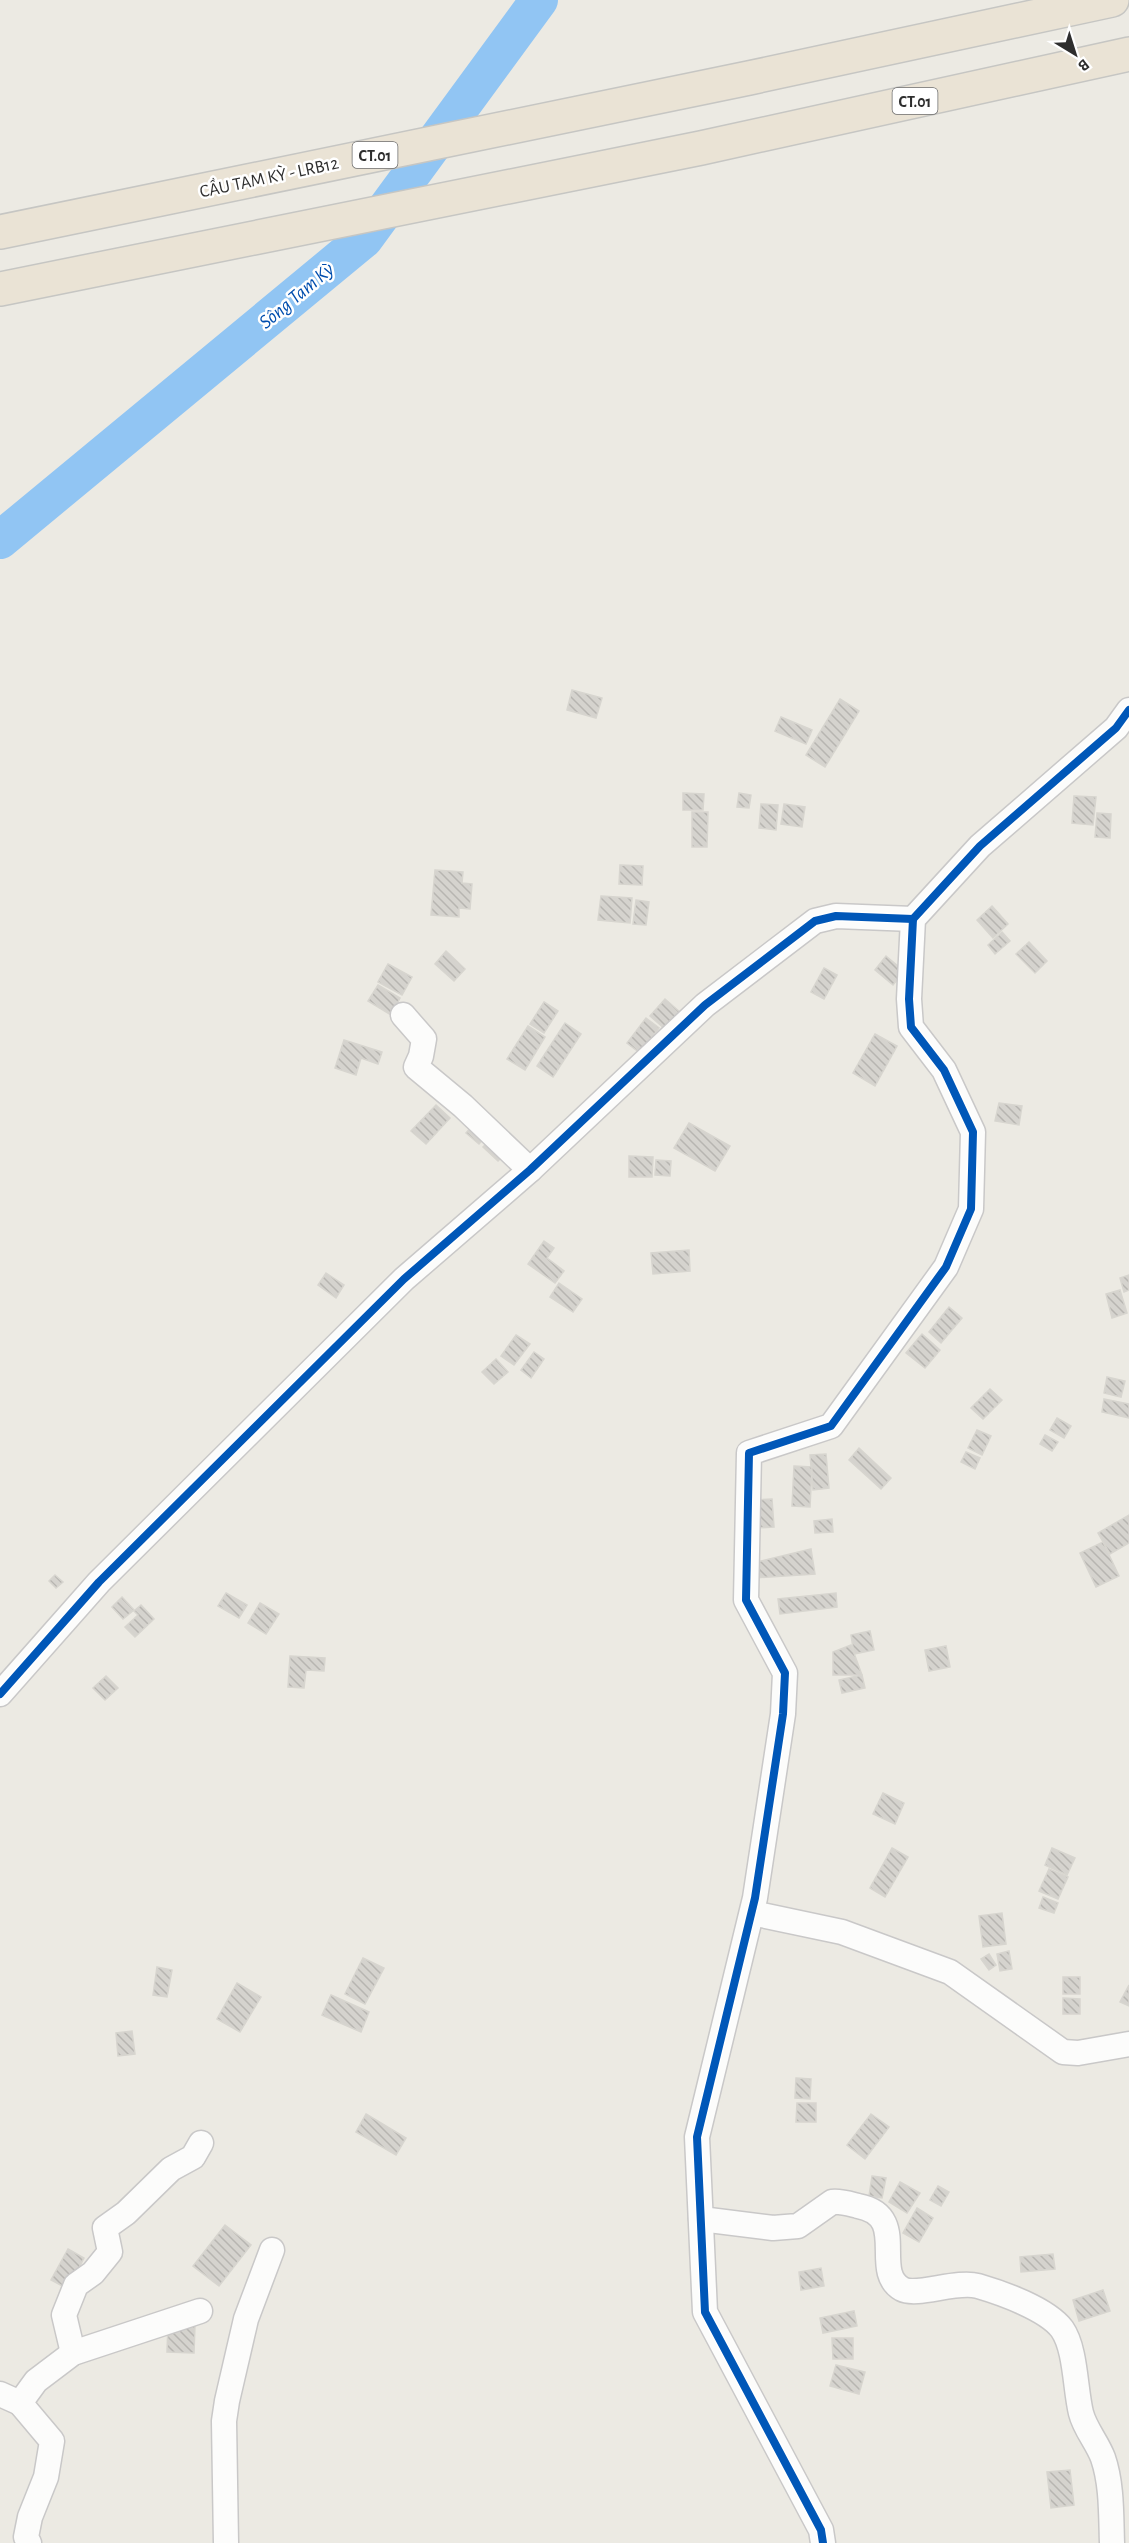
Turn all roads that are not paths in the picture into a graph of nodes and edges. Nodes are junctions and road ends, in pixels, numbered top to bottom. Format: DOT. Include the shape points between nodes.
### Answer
graph roads {
  1 [pos="1112,0"];
  2 [pos="1129,54"];
  3 [pos="0,232"];
  4 [pos="0,289"];
  5 [pos="1129,710"];
  6 [pos="913,919"];
  7 [pos="403,1015"];
  8 [pos="530,1170"];
  9 [pos="0,1694"];
  10 [pos="752,1913"];
  11 [pos="1129,2044"];
  12 [pos="201,2143"];
  13 [pos="701,2219"];
  14 [pos="272,2250"];
  15 [pos="200,2311"];
  16 [pos="73,2353"];
  17 [pos="10,2398"];
  18 [pos="29,2543"];
  19 [pos="226,2543"];
  20 [pos="822,2543"];
  21 [pos="1112,2543"];
  1 -- 3 [label="highway, CẦU TAM KỲ - LRB12 / CT.01"];
  2 -- 4 [label="highway, CT.01" via="701,148"];
  5 -- 6 [label="street" via="1116,728 980,846"];
  6 -- 8 [label="street" via="836,916 815,921 705,1005"];
  6 -- 10 [label="street" via="911,1027 944,1070 973,1132 971,1209 946,1267 831,1426 749,1453 746,1600 785,1673 783,1714"];
  7 -- 8 [label="street" via="424,1039 416,1067"];
  8 -- 9 [label="street" via="404,1279 99,1582"];
  10 -- 11 [label="street" via="842,1932 950,1972 1063,2052"];
  10 -- 13 [label="street" via="697,2137"];
  12 -- 16 [label="street" via="193,2157 171,2169 105,2228 110,2252 93,2273 76,2285 64,2314"];
  13 -- 20 [label="street" via="705,2312 821,2530"];
  13 -- 21 [label="street" via="773,2228 798,2226 832,2202 870,2208 880,2214 885,2225 891,2274 903,2290 975,2285 1024,2303 1053,2321 1068,2342 1080,2412 1106,2472"];
  14 -- 19 [label="street" via="246,2319 226,2401"];
  15 -- 16 [label="street"];
  16 -- 17 [label="street"];
  17 -- 18 [label="street" via="52,2441 46,2477 30,2517 26,2536"];
}
